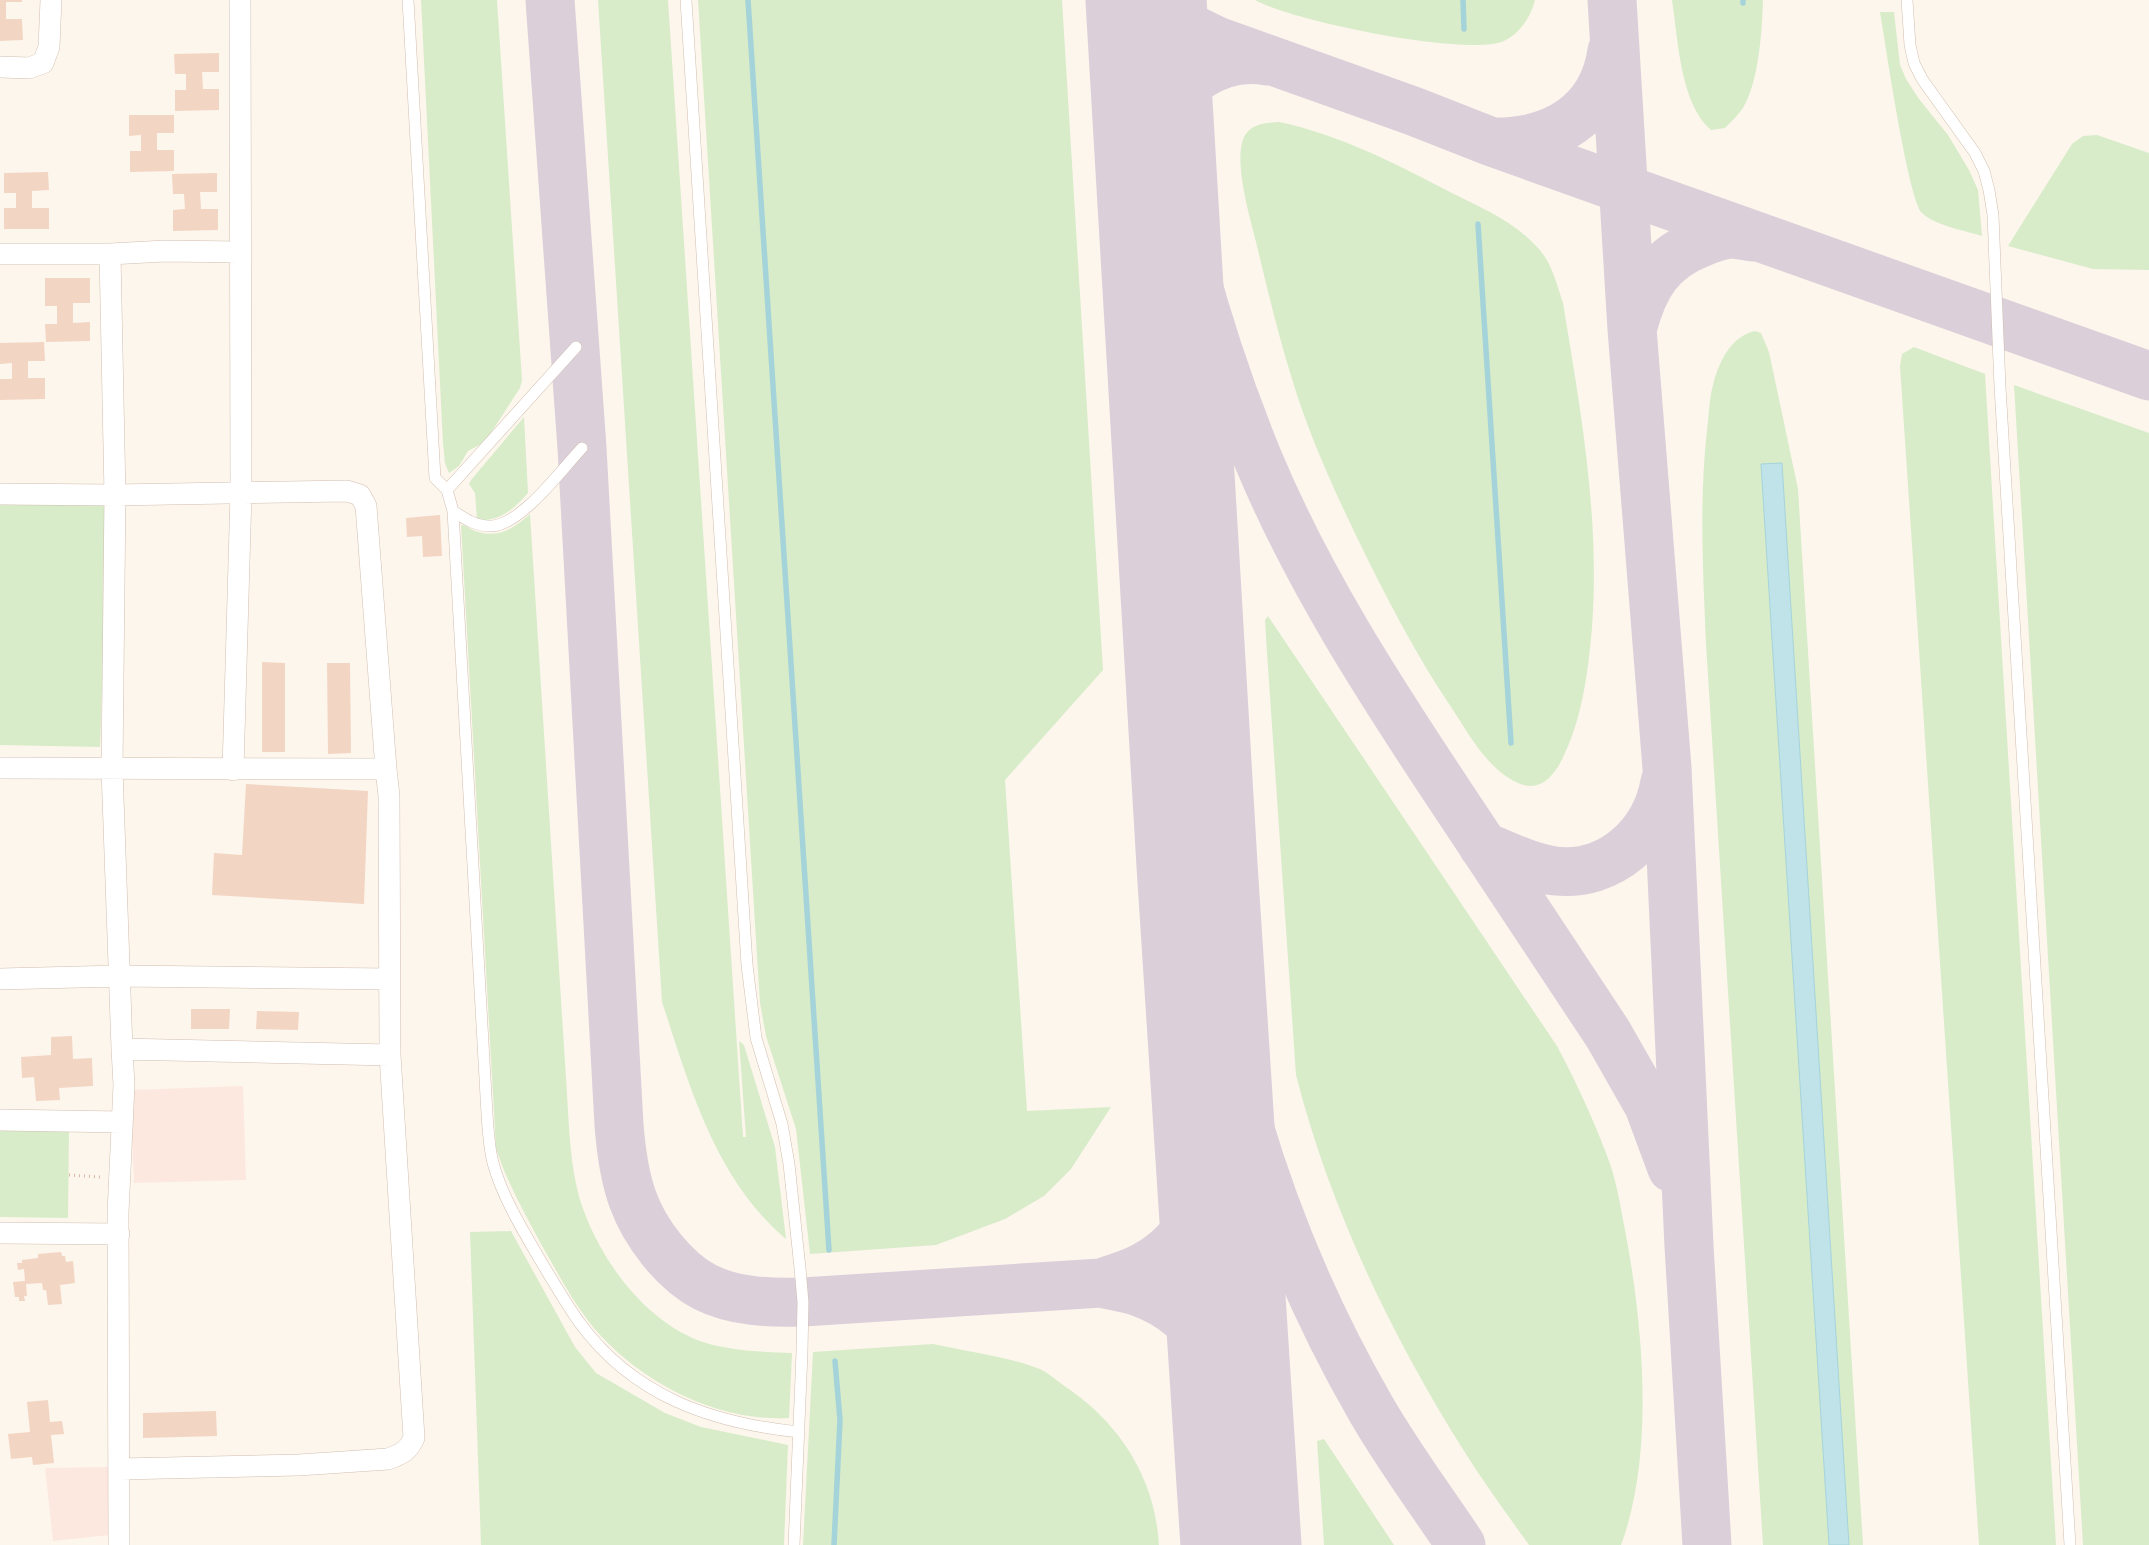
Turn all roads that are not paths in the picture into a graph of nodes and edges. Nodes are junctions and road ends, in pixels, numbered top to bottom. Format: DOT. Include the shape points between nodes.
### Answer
graph roads {
  1 [pos="51,0"];
  2 [pos="240,0"];
  3 [pos="408,0"];
  4 [pos="686,0"];
  5 [pos="1907,0"];
  6 [pos="0,67"];
  7 [pos="240,252"];
  8 [pos="0,254"];
  9 [pos="110,254"];
  10 [pos="576,347"];
  11 [pos="582,448"];
  12 [pos="447,490"];
  13 [pos="241,493"];
  14 [pos="0,494"];
  15 [pos="115,495"];
  16 [pos="453,511"];
  17 [pos="0,768"];
  18 [pos="112,769"];
  19 [pos="233,770"];
  20 [pos="386,770"];
  21 [pos="119,976"];
  22 [pos="0,979"];
  23 [pos="390,979"];
  24 [pos="122,1049"];
  25 [pos="390,1055"];
  26 [pos="0,1120"];
  27 [pos="122,1122"];
  28 [pos="0,1233"];
  29 [pos="119,1234"];
  30 [pos="799,1432"];
  31 [pos="120,1469"];
  32 [pos="119,1545"];
  33 [pos="794,1545"];
  34 [pos="2070,1545"];
  1 -- 6 [label="street" via="49,47 43,63 29,68"];
  2 -- 7 [label="street"];
  3 -- 12 [label="lane" via="436,478"];
  4 -- 30 [label="lane" via="747,965 756,1038 782,1124 795,1204 803,1302"];
  5 -- 34 [label="lane" via="1914,63 1976,153 1984,171 1993,215 2000,387"];
  7 -- 9 [label="street"];
  7 -- 13 [label="street"];
  8 -- 9 [label="street"];
  9 -- 15 [label="street"];
  10 -- 12 [label="lane"];
  11 -- 16 [label="lane" via="537,496 506,522 482,525"];
  12 -- 16 [label="lane"];
  13 -- 15 [label="street"];
  13 -- 19 [label="street"];
  13 -- 20 [label="street" via="347,491 360,495 364,500"];
  14 -- 15 [label="street"];
  15 -- 18 [label="street"];
  16 -- 30 [label="lane" via="487,1114 494,1164 517,1217 555,1285 579,1322 623,1369 670,1400 702,1412 752,1426"];
  17 -- 18 [label="street"];
  18 -- 19 [label="street"];
  18 -- 21 [label="street"];
  19 -- 20 [label="street"];
  20 -- 23 [label="street" via="389,796"];
  21 -- 22 [label="street"];
  21 -- 23 [label="street"];
  21 -- 24 [label="street"];
  23 -- 25 [label="street"];
  24 -- 25 [label="street"];
  24 -- 27 [label="street"];
  25 -- 31 [label="street" via="414,1438 409,1449 388,1459 298,1465"];
  26 -- 27 [label="street"];
  27 -- 29 [label="street"];
  28 -- 29 [label="street"];
  29 -- 31 [label="street"];
  30 -- 33 [label="lane"];
  31 -- 32 [label="street"];
}
